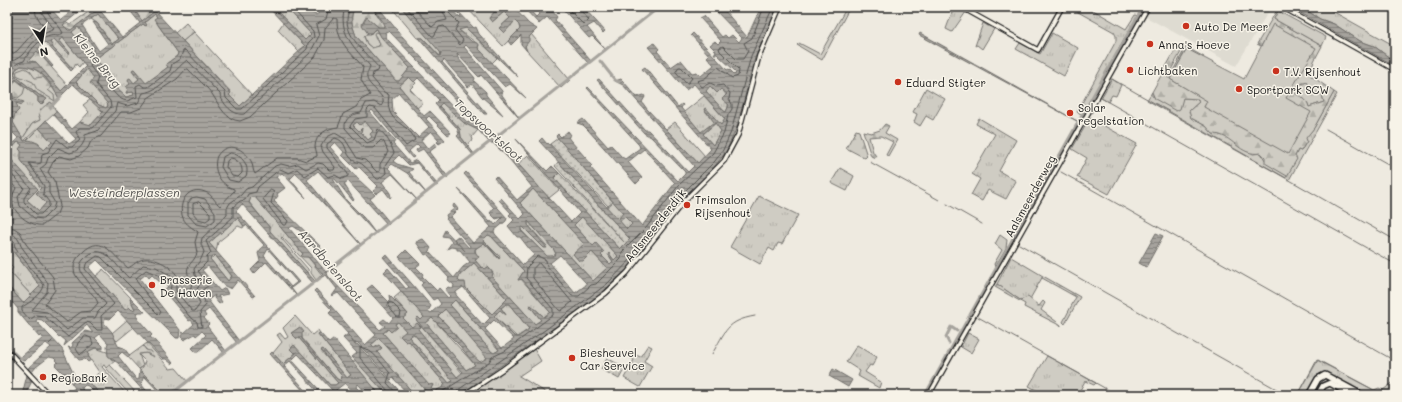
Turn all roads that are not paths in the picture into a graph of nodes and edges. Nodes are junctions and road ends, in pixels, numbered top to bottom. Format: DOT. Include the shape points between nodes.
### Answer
graph roads {
  1 [pos="780,7"];
  2 [pos="961,7"];
  3 [pos="1062,7"];
  4 [pos="1148,7"];
  5 [pos="1282,7"];
  6 [pos="1395,70"];
  7 [pos="7,350"];
  8 [pos="1318,394"];
  9 [pos="49,395"];
  10 [pos="464,395"];
  11 [pos="929,395"];
  12 [pos="1309,395"];
  13 [pos="1352,395"];
  14 [pos="1362,395"];
  1 -- 10 [label="street, Aalsmeerderdijk" via="759,56 738,135 724,161 684,201 639,261 606,293"];
  2 -- 3 [label="street" via="1038,50"];
  4 -- 11 [label="street, Aalsmeerderweg"];
  5 -- 6 [label="street"];
  7 -- 9 [label="street"];
  8 -- 13 [label="highway" via="1324,385 1330,384"];
  12 -- 14 [label="highway" via="1318,378 1325,375"];
}
